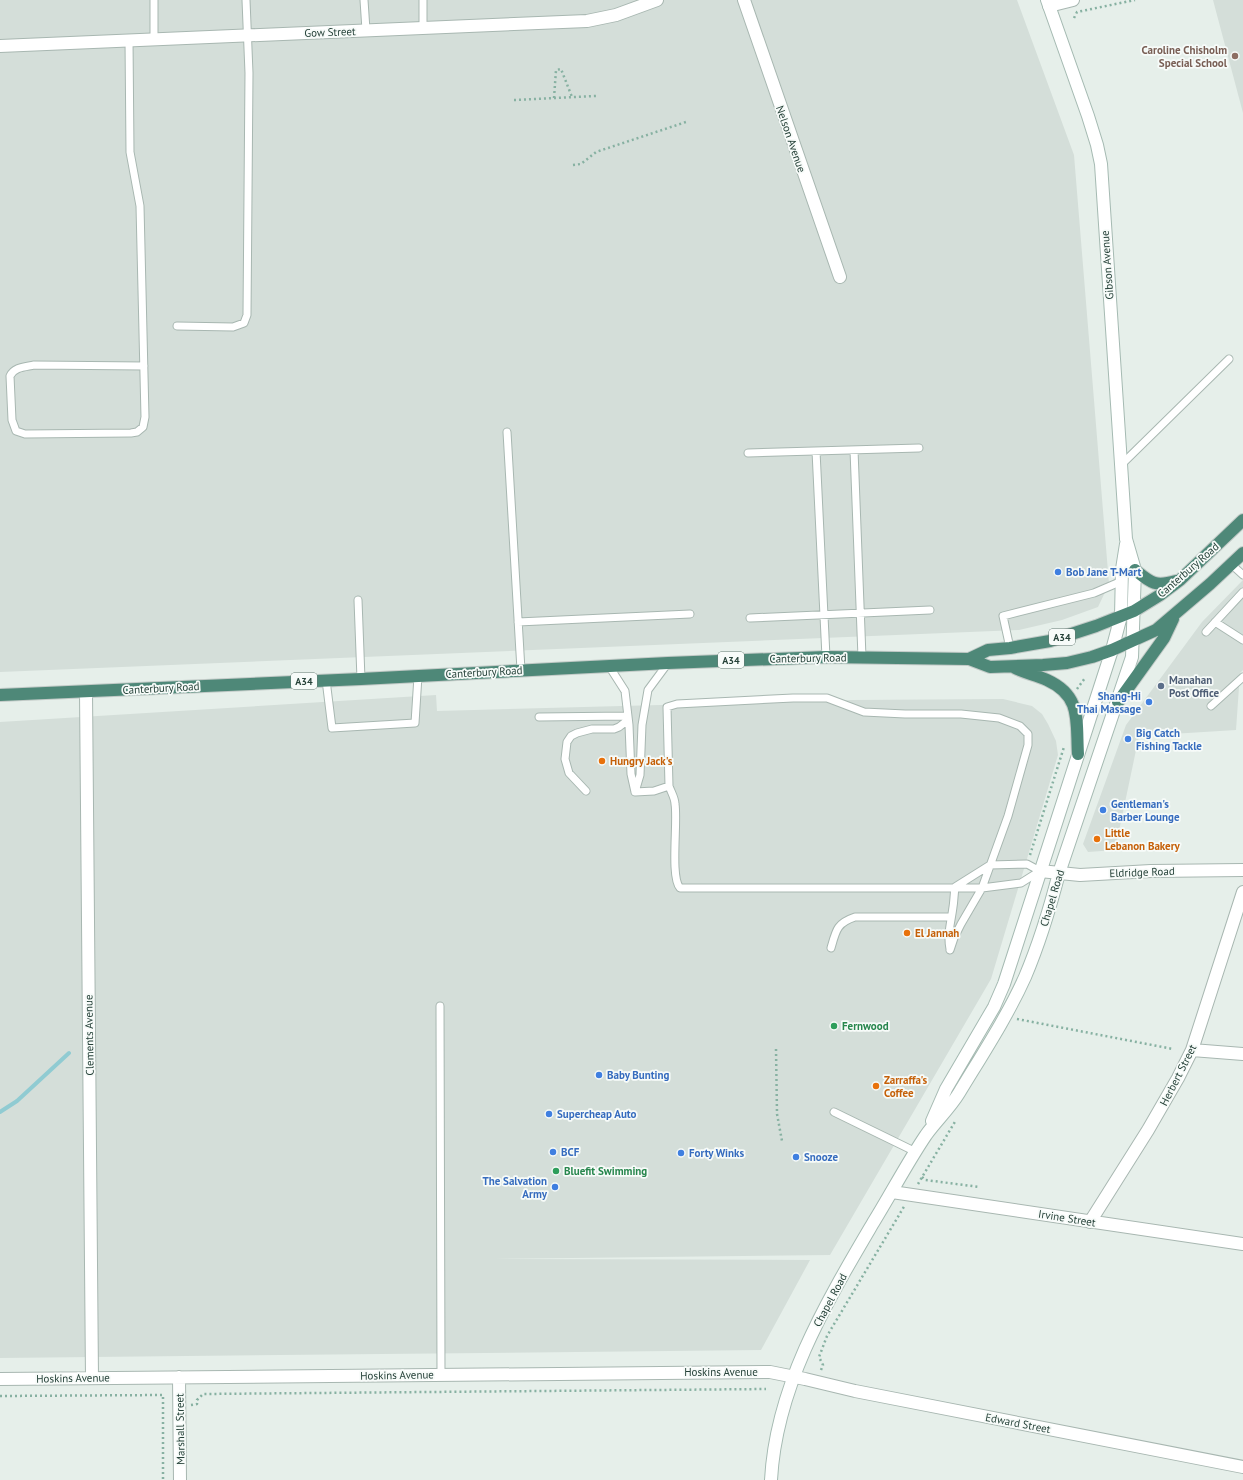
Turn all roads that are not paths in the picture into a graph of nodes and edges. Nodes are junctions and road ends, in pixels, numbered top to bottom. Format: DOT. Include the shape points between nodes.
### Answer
graph roads {
  1 [pos="154,0"];
  2 [pos="246,0"];
  3 [pos="364,0"];
  4 [pos="423,0"];
  5 [pos="657,0"];
  6 [pos="744,0"];
  7 [pos="1073,0"];
  8 [pos="1048,3"];
  9 [pos="423,28"];
  10 [pos="366,30"];
  11 [pos="246,36"];
  12 [pos="129,40"];
  13 [pos="154,40"];
  14 [pos="0,46"];
  15 [pos="840,277"];
  16 [pos="177,326"];
  17 [pos="1229,358"];
  18 [pos="144,366"];
  19 [pos="507,432"];
  20 [pos="919,448"];
  21 [pos="854,450"];
  22 [pos="816,451"];
  23 [pos="748,453"];
  24 [pos="1121,466"];
  25 [pos="1243,520"];
  26 [pos="1126,539"];
  27 [pos="1243,553"];
  28 [pos="1232,565"];
  29 [pos="1135,570"];
  30 [pos="1243,575"];
  31 [pos="1180,580"];
  32 [pos="1122,581"];
  33 [pos="1243,592"];
  34 [pos="358,600"];
  35 [pos="930,610"];
  36 [pos="1134,611"];
  37 [pos="861,613"];
  38 [pos="690,614"];
  39 [pos="823,614"];
  40 [pos="1175,614"];
  41 [pos="1121,616"];
  42 [pos="750,618"];
  43 [pos="518,622"];
  44 [pos="1215,622"];
  45 [pos="1206,632"];
  46 [pos="1133,640"];
  47 [pos="1243,640"];
  48 [pos="1010,648"];
  49 [pos="1112,650"];
  50 [pos="826,657"];
  51 [pos="862,657"];
  52 [pos="968,659"];
  53 [pos="668,662"];
  54 [pos="609,666"];
  55 [pos="1012,666"];
  56 [pos="521,670"];
  57 [pos="418,676"];
  58 [pos="1243,677"];
  59 [pos="361,679"];
  60 [pos="326,680"];
  61 [pos="86,692"];
  62 [pos="0,695"];
  63 [pos="1118,702"];
  64 [pos="1211,706"];
  65 [pos="539,717"];
  66 [pos="628,718"];
  67 [pos="1078,754"];
  68 [pos="669,786"];
  69 [pos="586,792"];
  70 [pos="635,792"];
  71 [pos="990,864"];
  72 [pos="1243,870"];
  73 [pos="1040,871"];
  74 [pos="1059,873"];
  75 [pos="955,888"];
  76 [pos="982,888"];
  77 [pos="1243,892"];
  78 [pos="951,917"];
  79 [pos="830,948"];
  80 [pos="440,1006"];
  81 [pos="1192,1050"];
  82 [pos="1243,1054"];
  83 [pos="834,1112"];
  84 [pos="926,1135"];
  85 [pos="916,1152"];
  86 [pos="892,1192"];
  87 [pos="1090,1222"];
  88 [pos="1243,1244"];
  89 [pos="441,1374"];
  90 [pos="794,1376"];
  91 [pos="179,1377"];
  92 [pos="92,1378"];
  93 [pos="0,1379"];
  94 [pos="1243,1467"];
  95 [pos="180,1480"];
  96 [pos="771,1480"];
  1 -- 13 [label="lane"];
  2 -- 11 [label="lane"];
  3 -- 10 [label="lane"];
  4 -- 9 [label="lane"];
  5 -- 9 [label="street, Gow Street" via="616,15 587,21"];
  6 -- 15 [label="street, Nelson Avenue"];
  7 -- 8 [label="street"];
  8 -- 24 [label="street, Gibson Avenue" via="1099,154"];
  9 -- 10 [label="street, Gow Street"];
  10 -- 11 [label="street, Gow Street"];
  11 -- 13 [label="street, Gow Street"];
  11 -- 16 [label="lane" via="249,73 247,315 244,323 233,327"];
  12 -- 13 [label="street, Gow Street"];
  12 -- 14 [label="street, Gow Street"];
  12 -- 18 [label="lane" via="130,152 140,206"];
  17 -- 24 [label="lane"];
  18 -- 18 [label="lane" via="145,417 143,427 137,432 25,434 16,431 12,420 11,372 34,365"];
  19 -- 43 [label="lane"];
  20 -- 21 [label="lane"];
  21 -- 22 [label="lane"];
  21 -- 37 [label="lane"];
  22 -- 23 [label="lane"];
  22 -- 39 [label="lane"];
  24 -- 26 [label="street, Gibson Avenue"];
  25 -- 31 [label="highway, Canterbury Road / A34"];
  26 -- 29 [label="street, Gibson Avenue"];
  26 -- 32 [label="street, Gibson Avenue"];
  27 -- 28 [label="highway, Canterbury Road / A34"];
  28 -- 30 [label="lane"];
  28 -- 40 [label="highway, Canterbury Road / A34"];
  29 -- 31 [label="highway" via="1146,580 1157,584"];
  29 -- 36 [label="street, Gibson Avenue"];
  31 -- 36 [label="highway, Canterbury Road / A34"];
  32 -- 41 [label="street, Gibson Avenue"];
  32 -- 48 [label="lane" via="1094,593 1003,616"];
  33 -- 44 [label="lane"];
  34 -- 59 [label="lane"];
  35 -- 37 [label="lane"];
  36 -- 41 [label="highway, Canterbury Road / A34"];
  36 -- 46 [label="street, Gibson Avenue"];
  37 -- 39 [label="lane"];
  37 -- 51 [label="lane"];
  38 -- 43 [label="lane"];
  39 -- 42 [label="lane"];
  39 -- 50 [label="lane"];
  40 -- 46 [label="highway, Canterbury Road / A34" via="1156,630"];
  40 -- 63 [label="highway" via="1164,638"];
  41 -- 48 [label="highway, Canterbury Road / A34" via="1050,641"];
  41 -- 49 [label="street, Gibson Avenue"];
  43 -- 56 [label="lane"];
  44 -- 45 [label="lane"];
  44 -- 47 [label="lane"];
  46 -- 49 [label="highway, Canterbury Road / A34"];
  46 -- 63 [label="street, Chapel Road" via="1132,657"];
  48 -- 52 [label="highway, Canterbury Road / A34" via="988,650"];
  49 -- 55 [label="highway, Canterbury Road / A34" via="1067,663"];
  49 -- 67 [label="street, Chapel Road"];
  50 -- 51 [label="highway, Canterbury Road / A34"];
  50 -- 53 [label="highway, Canterbury Road / A34"];
  51 -- 52 [label="highway, Canterbury Road / A34"];
  52 -- 55 [label="highway, Canterbury Road / A34" via="990,667"];
  53 -- 54 [label="highway, Canterbury Road / A34"];
  53 -- 70 [label="lane" via="648,690 642,725 640,775"];
  54 -- 56 [label="highway, Canterbury Road / A34"];
  54 -- 66 [label="lane" via="625,691"];
  55 -- 67 [label="highway" via="1052,683 1071,699 1076,714"];
  56 -- 57 [label="highway, Canterbury Road / A34"];
  57 -- 59 [label="highway, Canterbury Road / A34"];
  57 -- 60 [label="lane" via="415,724 332,728"];
  58 -- 64 [label="lane"];
  59 -- 60 [label="highway, Canterbury Road / A34"];
  60 -- 61 [label="highway, Canterbury Road / A34"];
  61 -- 62 [label="highway, Canterbury Road / A34"];
  61 -- 92 [label="street, Clements Avenue"];
  63 -- 74 [label="street, Chapel Road"];
  65 -- 66 [label="lane"];
  66 -- 69 [label="lane" via="614,729 592,729 577,733 567,742 565,759 569,773"];
  66 -- 70 [label="lane" via="631,774"];
  67 -- 73 [label="street, Chapel Road"];
  68 -- 70 [label="lane" via="654,791"];
  68 -- 71 [label="lane" via="667,707 677,704 827,698 864,712 961,714 1000,718 1020,726 1028,734 1028,745 1008,816"];
  68 -- 75 [label="lane" via="675,803 675,873 680,888"];
  71 -- 73 [label="lane" via="1027,864"];
  71 -- 75 [label="lane"];
  71 -- 76 [label="lane"];
  72 -- 74 [label="street, Eldridge Road" via="1080,875"];
  73 -- 74 [label="street, Eldridge Road"];
  73 -- 76 [label="lane" via="1021,883"];
  73 -- 84 [label="street, Chapel Road" via="1004,984 994,1007 946,1089"];
  74 -- 84 [label="street, Chapel Road" via="1025,977 958,1095"];
  75 -- 76 [label="lane"];
  75 -- 78 [label="lane"];
  76 -- 78 [label="lane" via="961,924 950,950 948,938"];
  77 -- 81 [label="street, Herbert Street"];
  78 -- 79 [label="lane" via="855,917 843,921 836,930"];
  80 -- 89 [label="lane"];
  81 -- 82 [label="street"];
  81 -- 87 [label="street, Herbert Street" via="1148,1130"];
  83 -- 85 [label="lane"];
  84 -- 85 [label="street, Chapel Road"];
  85 -- 86 [label="street, Chapel Road"];
  86 -- 87 [label="street, Irvine Street"];
  86 -- 90 [label="street, Chapel Road" via="824,1311"];
  87 -- 88 [label="street, Irvine Street"];
  89 -- 90 [label="street, Hoskins Avenue" via="770,1372"];
  89 -- 91 [label="street, Hoskins Avenue"];
  90 -- 94 [label="street, Edward Street" via="855,1391"];
  90 -- 96 [label="street, Chapel Road" via="778,1428"];
  91 -- 92 [label="street, Hoskins Avenue"];
  91 -- 95 [label="street, Marshall Street"];
  92 -- 93 [label="street, Hoskins Avenue"];
}
